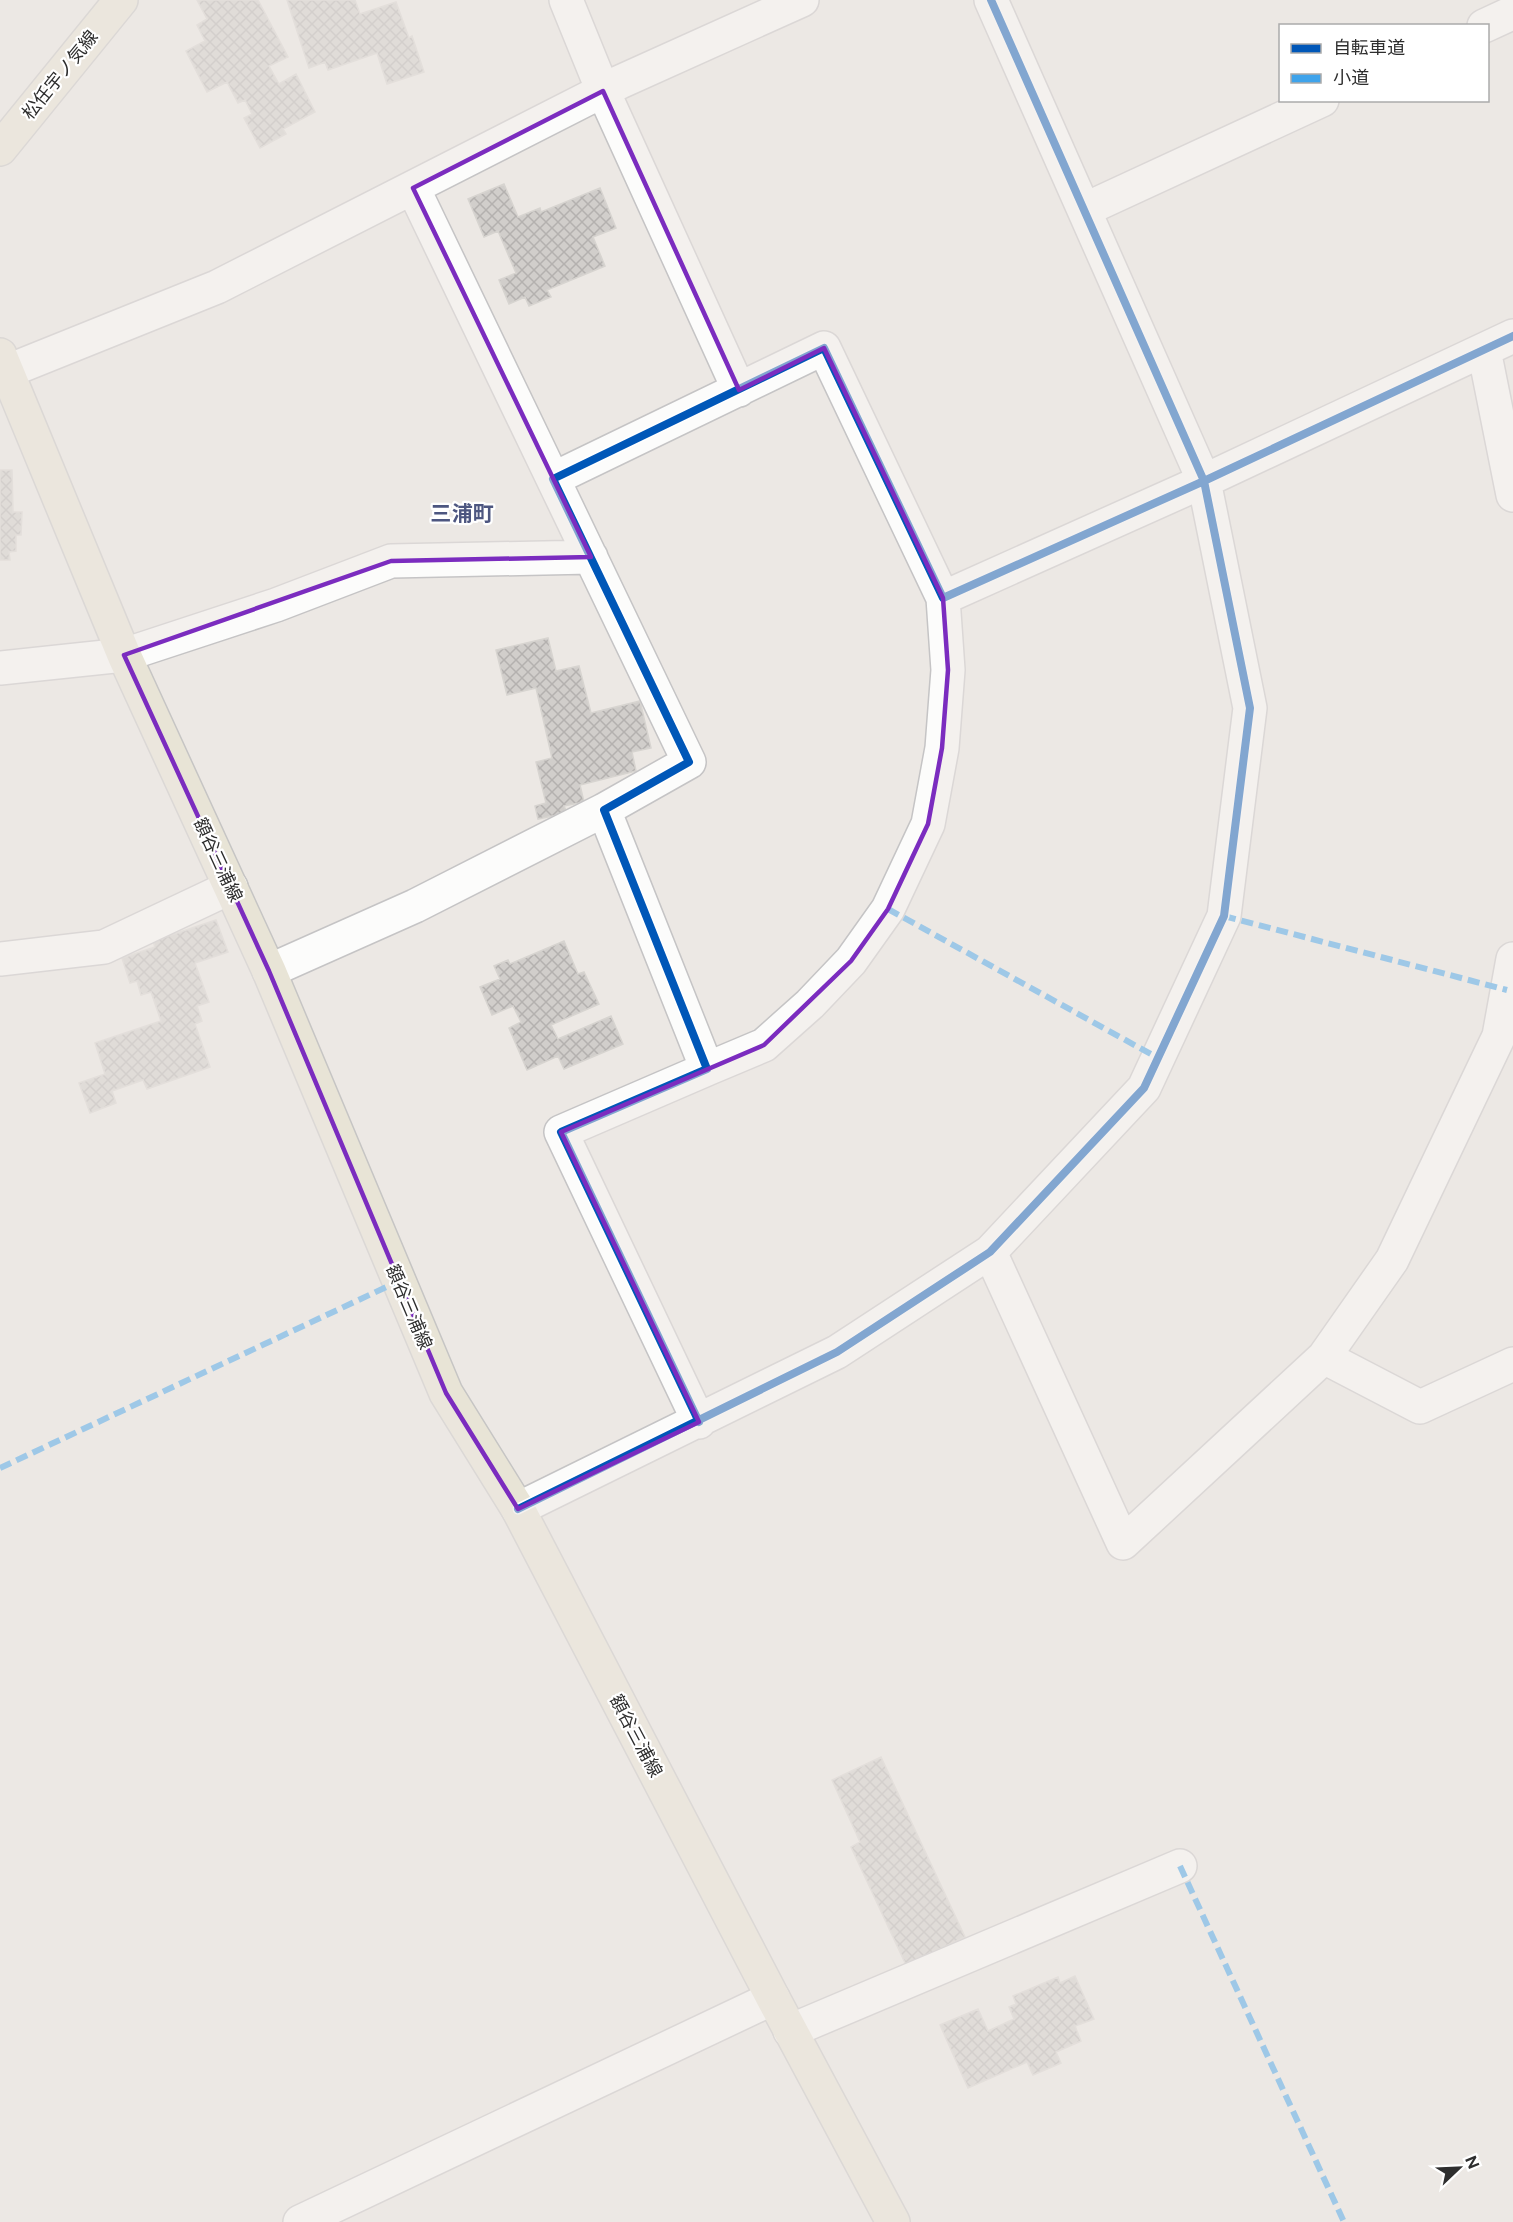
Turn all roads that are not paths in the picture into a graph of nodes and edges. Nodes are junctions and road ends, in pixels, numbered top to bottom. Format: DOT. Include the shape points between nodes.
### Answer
graph roads {
  1 [pos="121,0"];
  2 [pos="566,0"];
  3 [pos="802,0"];
  4 [pos="991,0"];
  5 [pos="603,91"];
  6 [pos="1318,102"];
  7 [pos="0,149"];
  8 [pos="413,188"];
  9 [pos="1084,210"];
  10 [pos="1513,336"];
  11 [pos="1484,350"];
  12 [pos="4,363"];
  13 [pos="739,390"];
  14 [pos="553,479"];
  15 [pos="1204,481"];
  16 [pos="1513,495"];
  17 [pos="591,557"];
  18 [pos="943,598"];
  19 [pos="124,655"];
  20 [pos="0,668"];
  21 [pos="604,810"];
  22 [pos="231,887"];
  23 [pos="0,959"];
  24 [pos="1513,959"];
  25 [pos="269,970"];
  26 [pos="1506,1038"];
  27 [pos="707,1069"];
  28 [pos="990,1252"];
  29 [pos="1324,1357"];
  30 [pos="1513,1364"];
  31 [pos="699,1422"];
  32 [pos="518,1509"];
  33 [pos="1180,1866"];
  34 [pos="772,1998"];
  35 [pos="790,2031"];
  36 [pos="300,2222"];
  37 [pos="893,2222"];
  1 -- 7 [label="main road, 松任宇ノ気線"];
  2 -- 5 [label="street"];
  3 -- 5 [label="street"];
  4 -- 9 [label="street"];
  5 -- 8 [label="street"];
  5 -- 13 [label="street"];
  6 -- 9 [label="street"];
  8 -- 12 [label="street" via="217,287"];
  8 -- 14 [label="street"];
  9 -- 15 [label="street"];
  10 -- 11 [label="street"];
  11 -- 15 [label="street"];
  11 -- 16 [label="street"];
  12 -- 19 [label="main road, 額谷三浦線"];
  13 -- 14 [label="street"];
  13 -- 18 [label="street" via="824,348"];
  14 -- 17 [label="street"];
  15 -- 18 [label="street"];
  15 -- 28 [label="street" via="1250,708 1224,915 1144,1088"];
  17 -- 19 [label="street" via="391,561 276,605"];
  17 -- 21 [label="street" via="689,762"];
  18 -- 27 [label="street" via="948,670 942,748 928,824 888,909 851,961 764,1045"];
  19 -- 20 [label="street"];
  19 -- 22 [label="main road, 額谷三浦線"];
  21 -- 25 [label="street" via="415,906"];
  21 -- 27 [label="street"];
  22 -- 23 [label="street" via="104,947"];
  22 -- 25 [label="main road, 額谷三浦線"];
  24 -- 26 [label="street"];
  25 -- 32 [label="main road, 額谷三浦線" via="446,1394"];
  26 -- 29 [label="street" via="1392,1260"];
  27 -- 31 [label="street" via="561,1132"];
  28 -- 29 [label="street" via="1123,1543"];
  28 -- 31 [label="street" via="837,1352"];
  29 -- 30 [label="street" via="1419,1407"];
  31 -- 32 [label="street"];
  32 -- 34 [label="main road, 額谷三浦線"];
  33 -- 35 [label="street"];
  34 -- 35 [label="main road, 額谷三浦線"];
  34 -- 36 [label="street"];
  35 -- 37 [label="main road, 額谷三浦線"];
}
